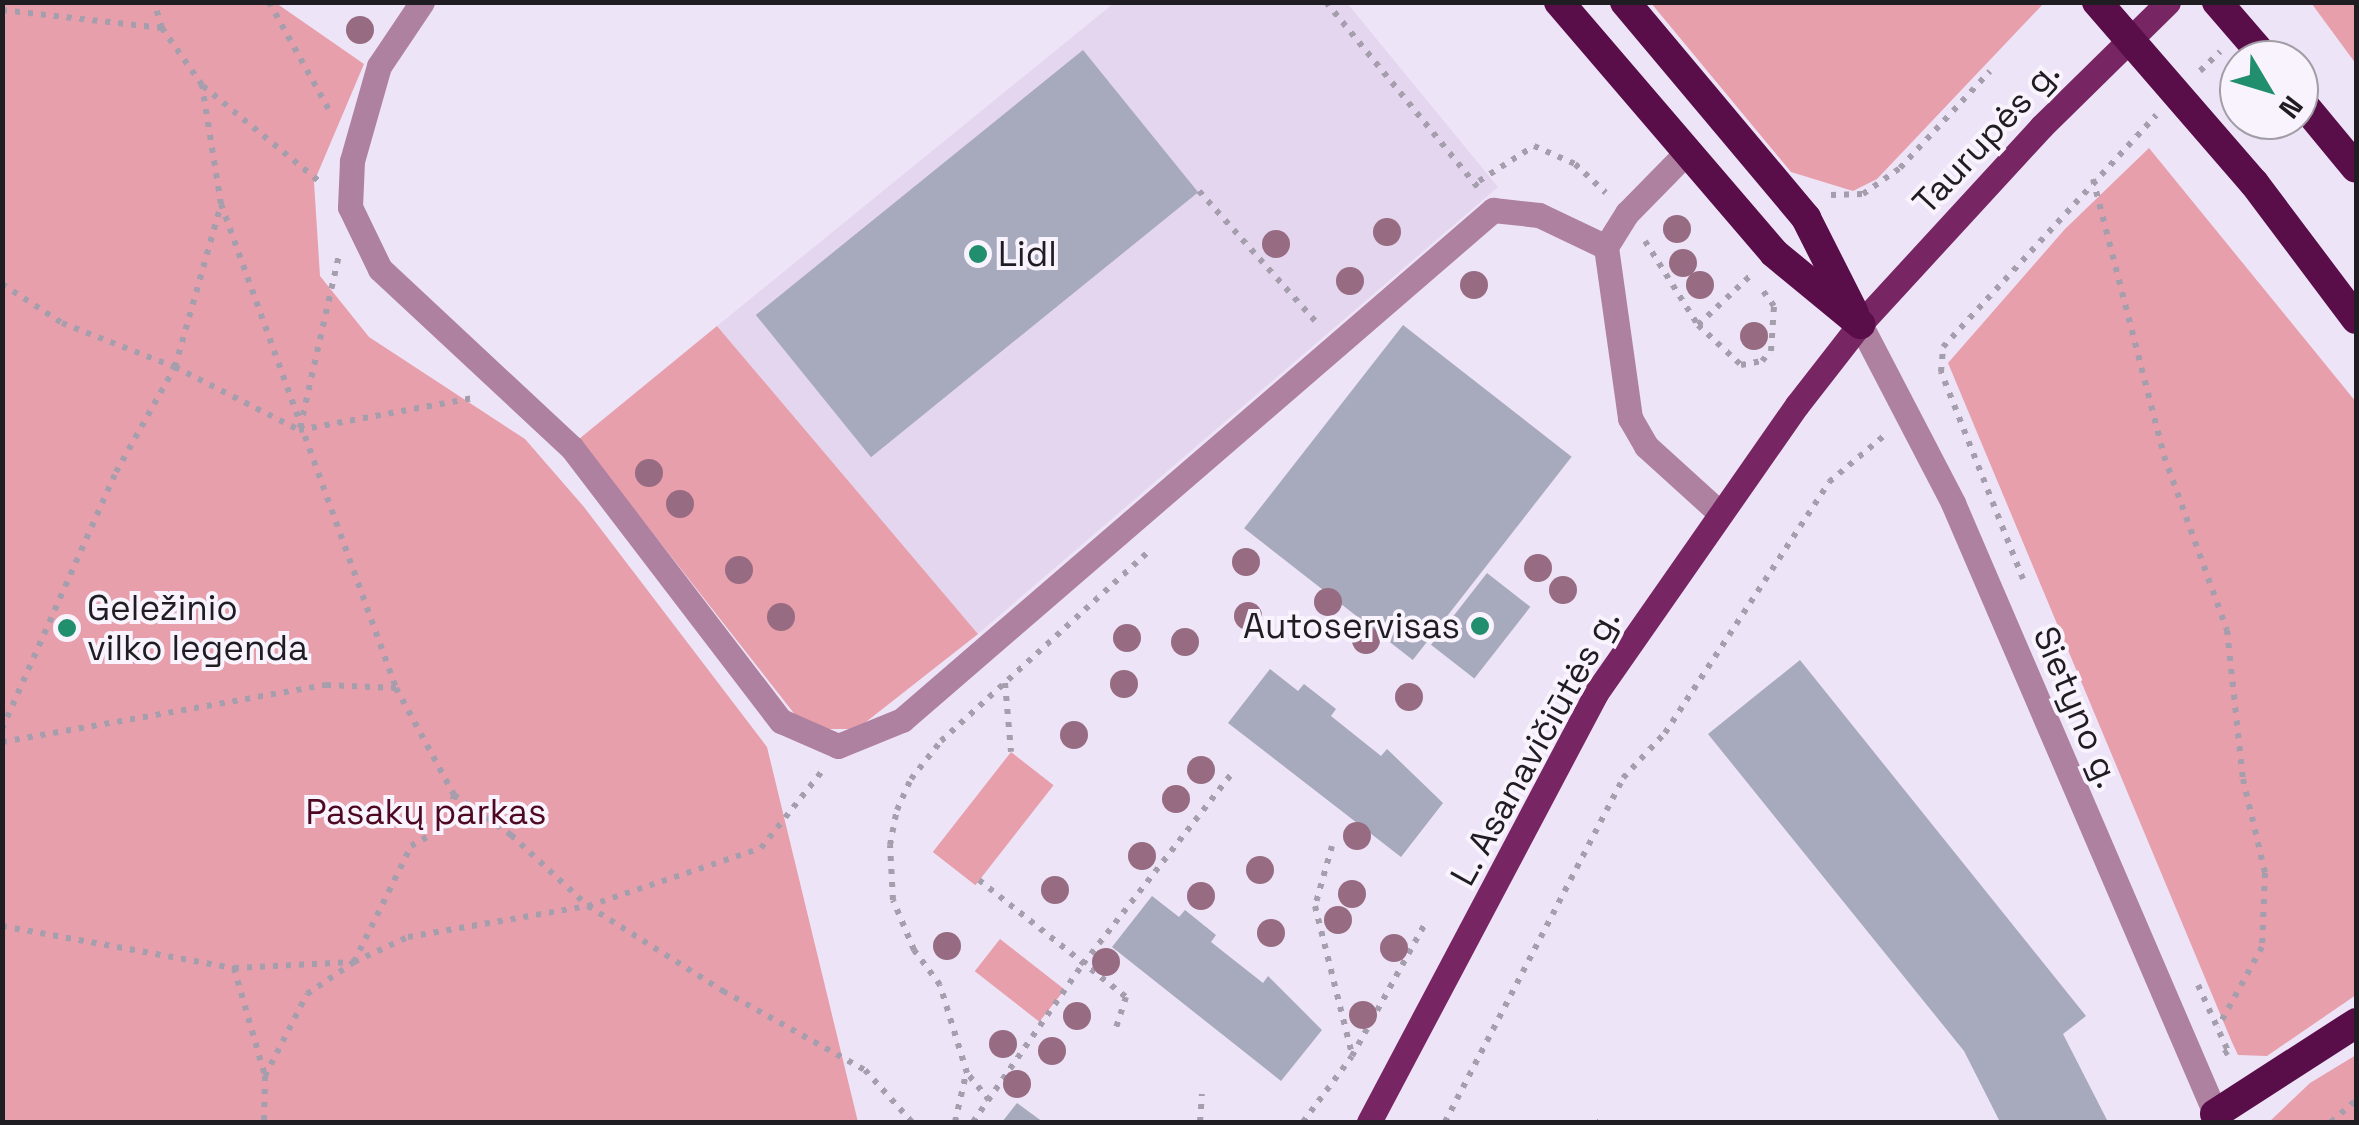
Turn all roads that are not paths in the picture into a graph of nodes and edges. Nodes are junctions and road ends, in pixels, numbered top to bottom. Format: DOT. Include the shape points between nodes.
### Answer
graph roads {
  1 [pos="422,2"];
  2 [pos="1559,2"];
  3 [pos="1625,2"];
  4 [pos="2097,2"];
  5 [pos="2168,2"];
  6 [pos="2218,2"];
  7 [pos="2249,40"];
  8 [pos="2319,123"];
  9 [pos="1686,153"];
  10 [pos="2356,168"];
  11 [pos="1606,247"];
  12 [pos="2356,319"];
  13 [pos="1860,324"];
  14 [pos="1720,513"];
  15 [pos="2356,1023"];
  16 [pos="2217,1118"];
  17 [pos="1369,1122"];
  1 -- 11 [label="street" via="379,66 352,161 350,207 380,269 572,448 782,721 838,746 902,720 1493,210 1539,215"];
  2 -- 9 [label="highway"];
  3 -- 13 [label="highway" via="1806,218"];
  4 -- 12 [label="highway" via="2254,183"];
  5 -- 13 [label="main road, Taurupės g." via="2041,127"];
  6 -- 7 [label="highway"];
  8 -- 10 [label="highway"];
  9 -- 11 [label="street" via="1627,213"];
  9 -- 13 [label="highway" via="1774,254"];
  11 -- 14 [label="street" via="1630,418 1646,446"];
  13 -- 14 [label="main road, L. Asanavičiūtės g."];
  13 -- 16 [label="street, Sietyno g." via="1954,503"];
  14 -- 17 [label="main road, L. Asanavičiūtės g." via="1596,693"];
  15 -- 16 [label="highway"];
}
